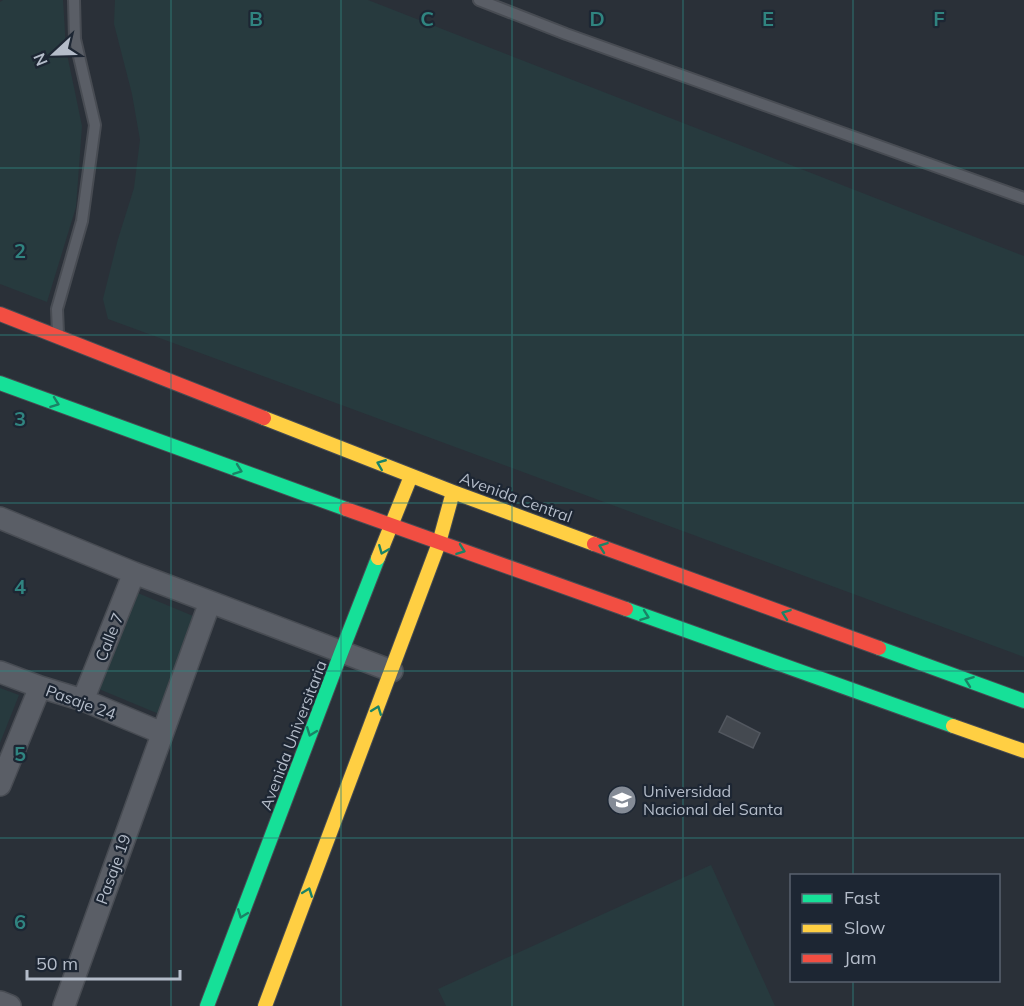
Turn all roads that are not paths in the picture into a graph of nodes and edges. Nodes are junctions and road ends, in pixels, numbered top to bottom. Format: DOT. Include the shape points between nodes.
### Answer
graph roads {
  1 [pos="74,0"];
  2 [pos="479,0"];
  3 [pos="1024,198"];
  4 [pos="0,314"];
  5 [pos="58,336"];
  6 [pos="0,383"];
  7 [pos="411,476"];
  8 [pos="453,492"];
  9 [pos="0,519"];
  10 [pos="392,526"];
  11 [pos="439,543"];
  12 [pos="134,573"];
  13 [pos="210,602"];
  14 [pos="341,653"];
  15 [pos="392,671"];
  16 [pos="0,672"];
  17 [pos="40,687"];
  18 [pos="83,700"];
  19 [pos="1024,701"];
  20 [pos="162,733"];
  21 [pos="1024,751"];
  22 [pos="0,785"];
  23 [pos="0,1002"];
  24 [pos="10,1006"];
  25 [pos="64,1006"];
  26 [pos="207,1006"];
  27 [pos="265,1006"];
  1 -- 5 [label="lane" via="75,39 94,125 82,221 57,309"];
  2 -- 3 [label="lane"];
  4 -- 5 [label="main road, Avenida Central"];
  7 -- 5 [label="main road, Avenida Central, one-way"];
  6 -- 10 [label="main road, one-way"];
  7 -- 8 [label="main road, Avenida Central"];
  7 -- 10 [label="main road, Avenida Universitaria"];
  8 -- 11 [label="main road"];
  19 -- 8 [label="main road, Avenida Central, one-way"];
  9 -- 12 [label="street"];
  10 -- 11 [label="main road"];
  10 -- 14 [label="main road, Avenida Universitaria, one-way"];
  11 -- 15 [label="main road"];
  11 -- 21 [label="main road, one-way"];
  12 -- 13 [label="street"];
  12 -- 18 [label="street, Calle 7"];
  13 -- 14 [label="street"];
  13 -- 20 [label="street, Pasaje 19"];
  14 -- 15 [label="street"];
  14 -- 26 [label="main road, Avenida Universitaria, one-way"];
  27 -- 15 [label="main road, one-way"];
  16 -- 17 [label="street, Pasaje 24"];
  17 -- 18 [label="street, Pasaje 24"];
  17 -- 22 [label="street"];
  18 -- 20 [label="street, Pasaje 24"];
  20 -- 25 [label="street, Pasaje 19"];
  23 -- 24 [label="street"];
}
